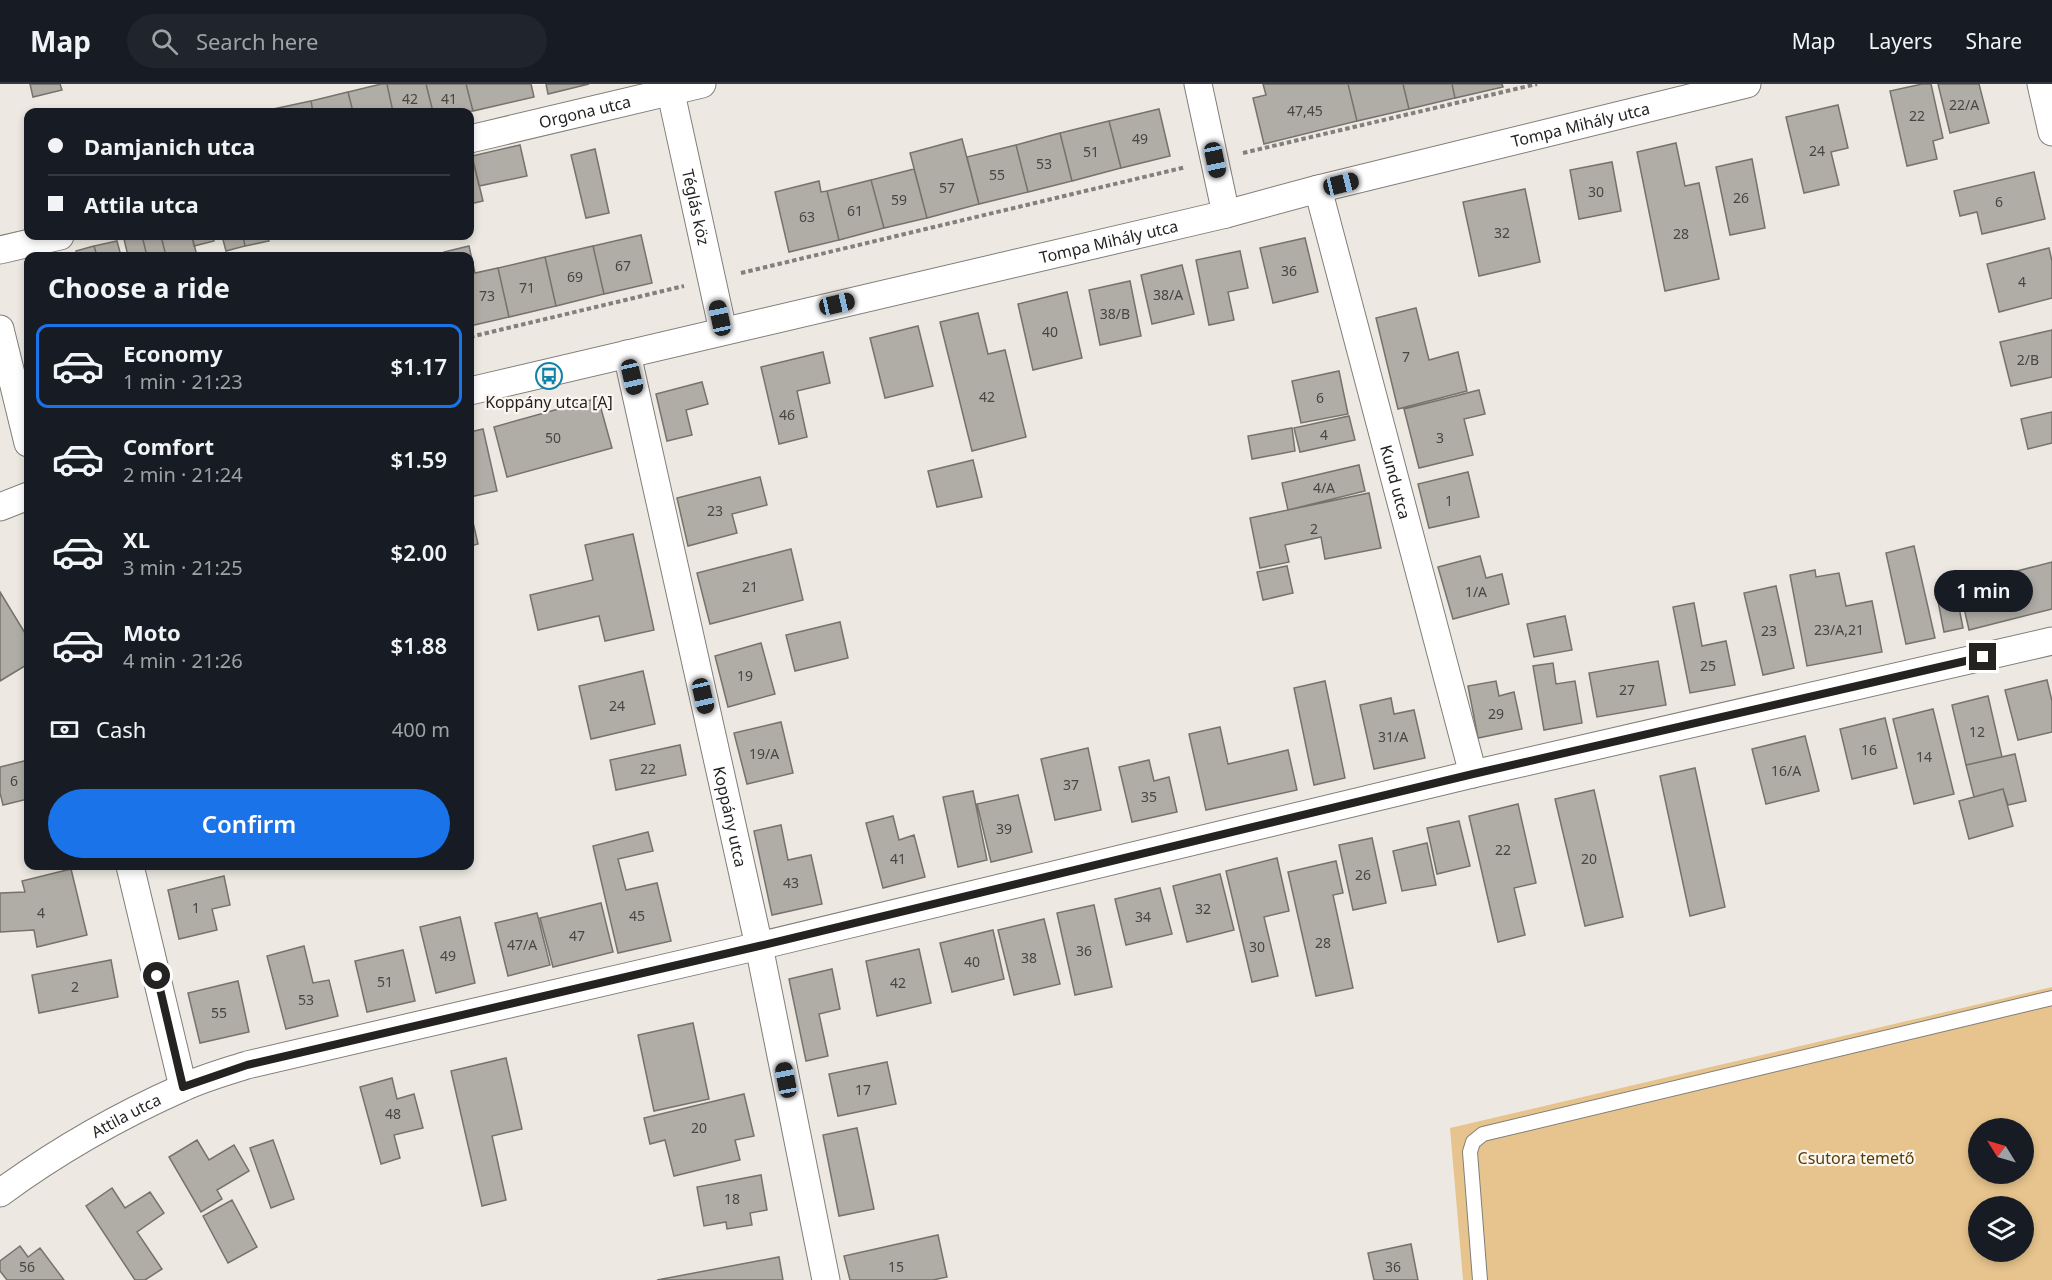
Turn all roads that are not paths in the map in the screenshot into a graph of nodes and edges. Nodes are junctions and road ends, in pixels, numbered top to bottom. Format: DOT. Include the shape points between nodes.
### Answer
graph roads {
  1 [pos="702,84"];
  2 [pos="1198,84"];
  3 [pos="2040,84"];
  4 [pos="1739,85"];
  5 [pos="670,88"];
  6 [pos="2052,132"];
  7 [pos="474,138"];
  8 [pos="1318,189"];
  9 [pos="1226,214"];
  10 [pos="42,240"];
  11 [pos="0,249"];
  12 [pos="0,329"];
  13 [pos="723,331"];
  14 [pos="627,354"];
  15 [pos="474,390"];
  16 [pos="24,427"];
  17 [pos="24,498"];
  18 [pos="0,507"];
  19 [pos="2052,641"];
  20 [pos="1473,774"];
  21 [pos="131,870"];
  22 [pos="759,946"];
  23 [pos="2052,998"];
  24 [pos="183,1087"];
  25 [pos="0,1192"];
  26 [pos="826,1280"];
  27 [pos="1480,1280"];
  1 -- 5 [label="street, Orgona utca"];
  2 -- 9 [label="street"];
  3 -- 6 [label="street"];
  4 -- 8 [label="street, Tompa Mihály utca"];
  5 -- 7 [label="street, Orgona utca"];
  5 -- 13 [label="street, Téglás köz"];
  8 -- 9 [label="street, Tompa Mihály utca"];
  8 -- 20 [label="street, Kund utca"];
  9 -- 13 [label="street, Tompa Mihály utca"];
  10 -- 11 [label="street"];
  12 -- 16 [label="street"];
  13 -- 14 [label="street, Tompa Mihály utca"];
  14 -- 15 [label="street, Tompa Mihály utca"];
  14 -- 22 [label="street, Koppány utca"];
  17 -- 18 [label="street"];
  19 -- 20 [label="street, Attila utca"];
  20 -- 22 [label="street, Attila utca"];
  21 -- 24 [label="street"];
  22 -- 24 [label="street, Attila utca" via="247,1065"];
  22 -- 26 [label="street, Koppány utca"];
  23 -- 27 [label="lane" via="1483,1134 1473,1142 1470,1152"];
  24 -- 25 [label="street, Attila utca" via="64,1150"];
}
